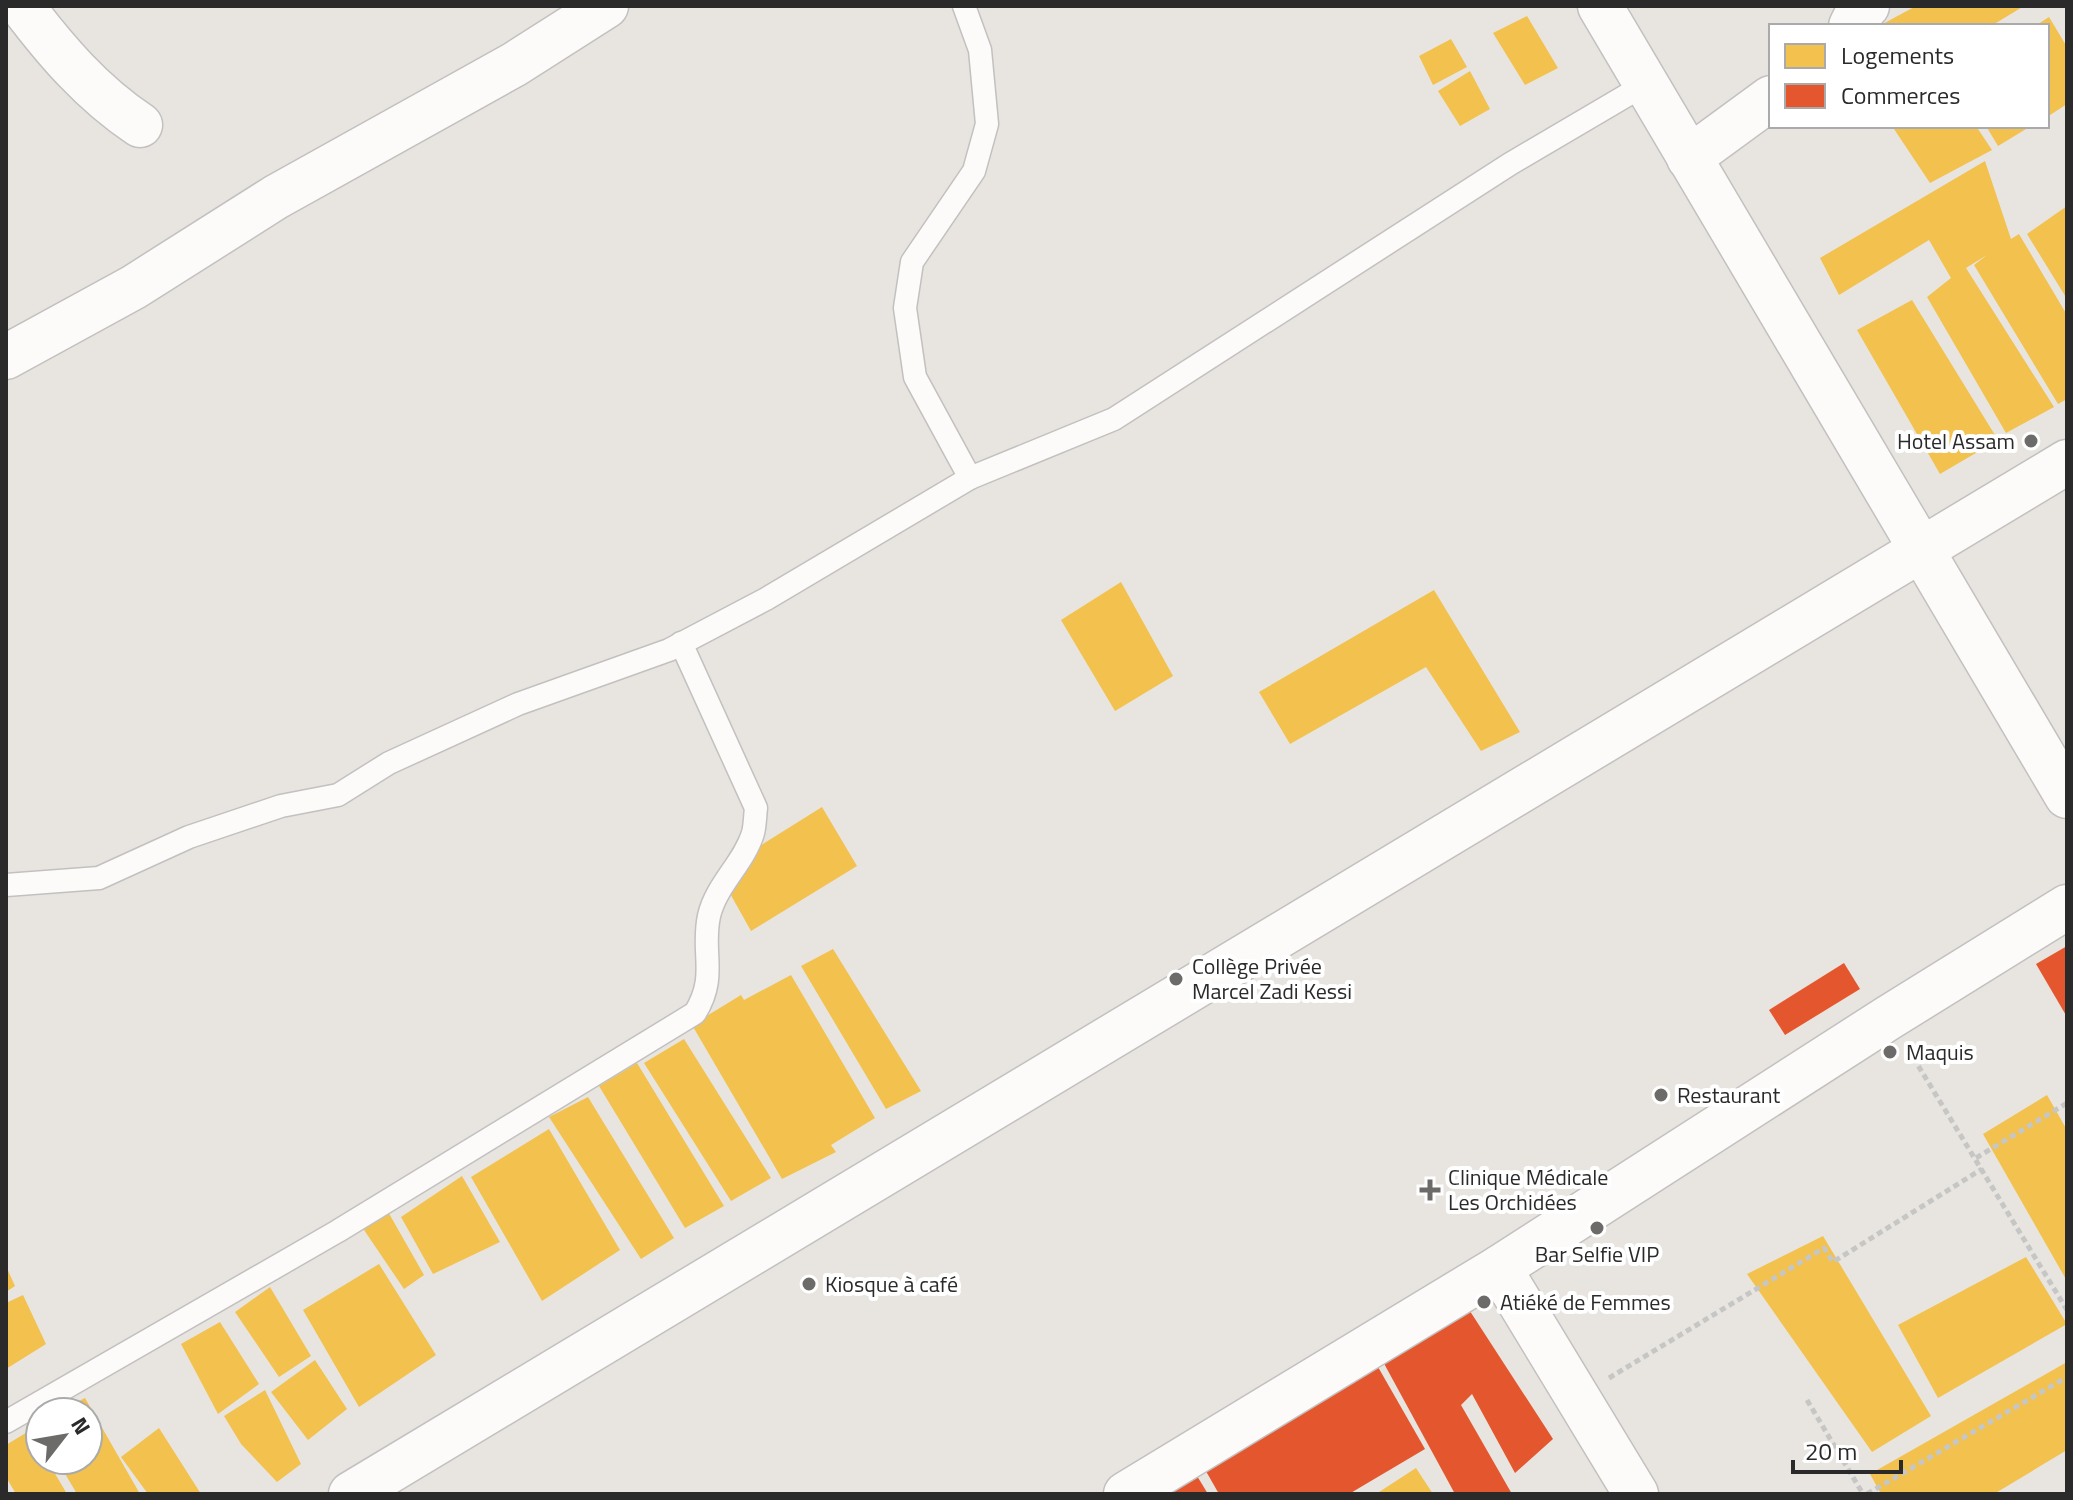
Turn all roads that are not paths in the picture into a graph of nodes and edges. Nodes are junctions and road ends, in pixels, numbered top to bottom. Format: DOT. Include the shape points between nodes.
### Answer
graph roads {
  1 [pos="22,6"];
  2 [pos="606,6"];
  3 [pos="964,6"];
  4 [pos="1600,6"];
  5 [pos="1867,6"];
  6 [pos="1852,24"];
  7 [pos="1646,84"];
  8 [pos="1769,99"];
  9 [pos="140,125"];
  10 [pos="1689,158"];
  11 [pos="6,357"];
  12 [pos="2067,462"];
  13 [pos="970,478"];
  14 [pos="1920,550"];
  15 [pos="681,643"];
  16 [pos="2067,796"];
  17 [pos="6,885"];
  18 [pos="2067,907"];
  19 [pos="1499,1268"];
  20 [pos="6,1422"];
  21 [pos="351,1494"];
  22 [pos="1126,1494"];
  23 [pos="1636,1494"];
  1 -- 9 [label="street" via="54,49 113,107"];
  2 -- 11 [label="street" via="515,64 276,197 134,287"];
  3 -- 13 [label="lane" via="980,50 987,124 974,171 912,262 905,308 915,377"];
  4 -- 7 [label="street"];
  5 -- 6 [label="street"];
  7 -- 10 [label="street"];
  7 -- 13 [label="lane" via="1416,223 1114,419"];
  8 -- 10 [label="street"];
  10 -- 14 [label="street"];
  12 -- 14 [label="street"];
  13 -- 15 [label="lane"];
  14 -- 16 [label="street"];
  14 -- 21 [label="street"];
  15 -- 17 [label="lane" via="518,704 389,763 338,795 281,806 189,837 99,878"];
  15 -- 20 [label="lane" via="756,808 754,832 709,916 706,995 695,1013 338,1231"];
  18 -- 19 [label="street"];
  19 -- 22 [label="street"];
  19 -- 23 [label="street"];
}
